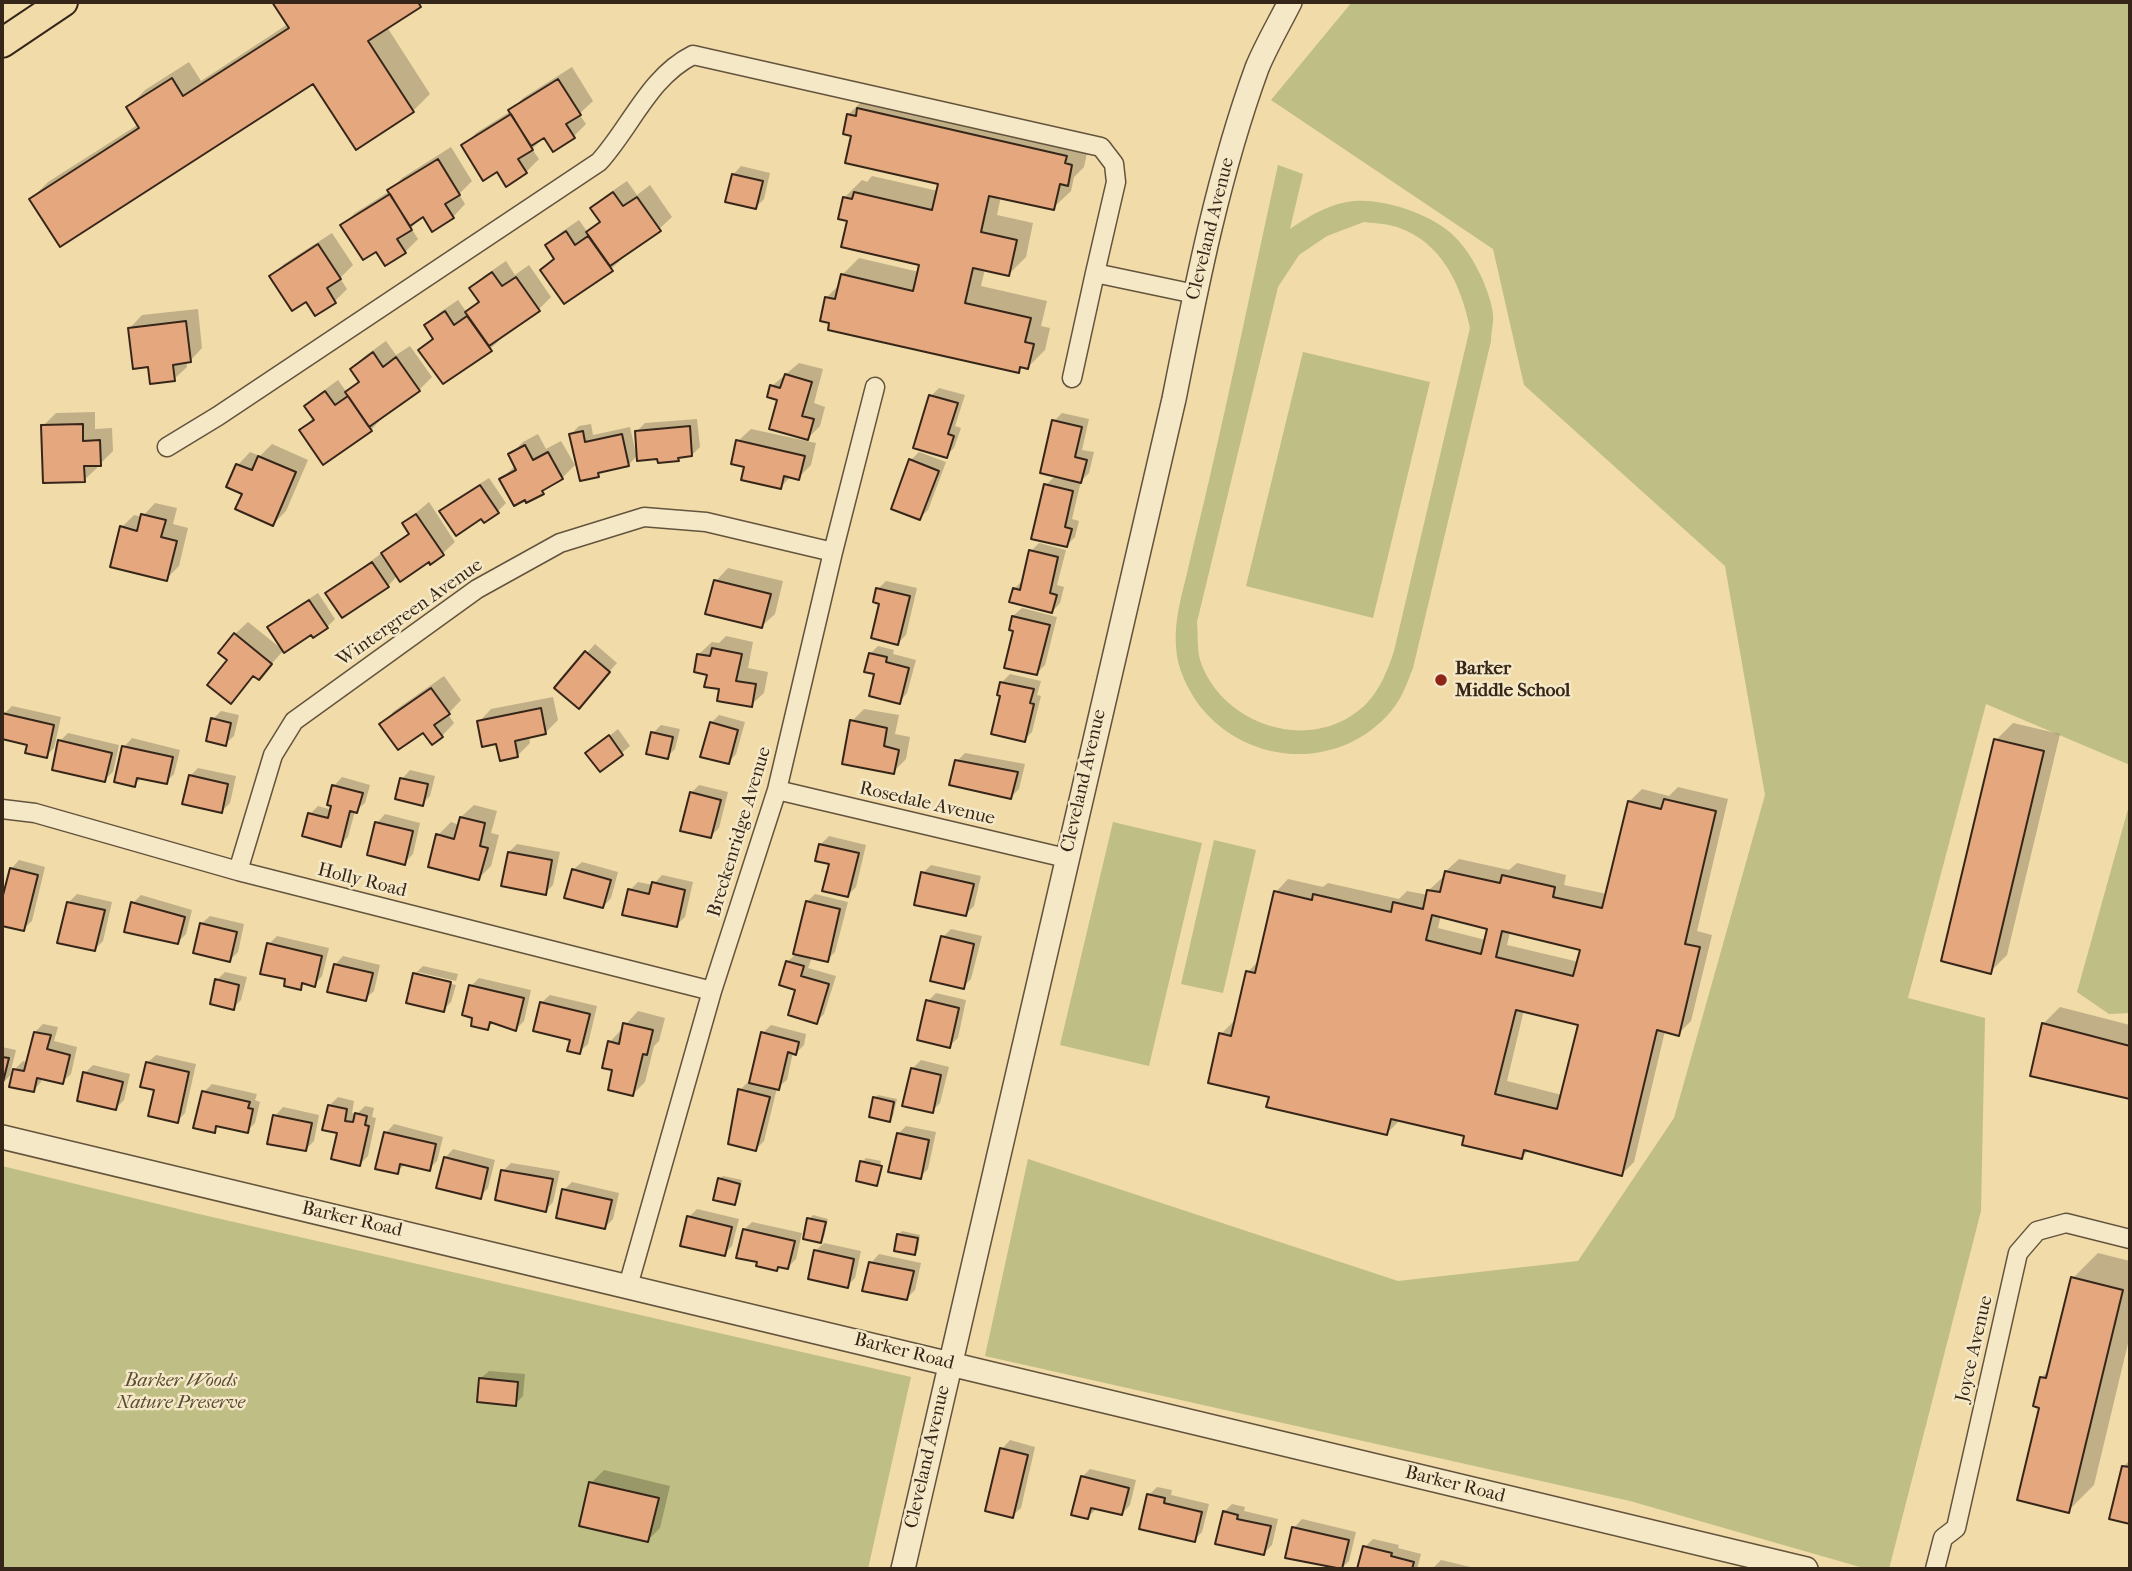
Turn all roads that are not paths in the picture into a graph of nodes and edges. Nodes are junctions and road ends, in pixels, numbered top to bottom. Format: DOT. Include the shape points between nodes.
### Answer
graph roads {
  1 [pos="63,2"];
  2 [pos="1290,2"];
  3 [pos="2,43"];
  4 [pos="1095,273"];
  5 [pos="1195,294"];
  6 [pos="1072,377"];
  7 [pos="875,387"];
  8 [pos="167,447"];
  9 [pos="833,552"];
  10 [pos="777,790"];
  11 [pos="2,808"];
  12 [pos="1066,858"];
  13 [pos="238,871"];
  14 [pos="712,991"];
  15 [pos="2,1137"];
  16 [pos="2130,1239"];
  17 [pos="628,1286"];
  18 [pos="949,1363"];
  19 [pos="903,1569"];
  20 [pos="1806,1569"];
  21 [pos="1935,1569"];
  1 -- 3 [label="main road"];
  2 -- 5 [label="street, Cleveland Avenue" via="1258,66 1231,146"];
  4 -- 5 [label="street"];
  4 -- 6 [label="street"];
  4 -- 8 [label="street" via="1116,182 1114,164 1101,147 693,55 660,78 599,162"];
  5 -- 12 [label="street, Cleveland Avenue"];
  7 -- 9 [label="street, Breckenridge Avenue"];
  9 -- 10 [label="street, Breckenridge Avenue"];
  9 -- 13 [label="street, Wintergreen Avenue" via="706,522 644,517 560,544 477,589 294,720 273,755"];
  10 -- 12 [label="street, Rosedale Avenue"];
  10 -- 14 [label="street, Breckenridge Avenue"];
  11 -- 13 [label="street, Holly Road" via="35,813"];
  12 -- 18 [label="street, Cleveland Avenue"];
  13 -- 14 [label="street, Holly Road"];
  14 -- 17 [label="street, Breckenridge Avenue"];
  15 -- 17 [label="street, Barker Road"];
  16 -- 21 [label="street, Joyce Avenue" via="2066,1223 2037,1231 2018,1253 1956,1528 1943,1538"];
  17 -- 18 [label="street, Barker Road"];
  18 -- 19 [label="street, Cleveland Avenue"];
  18 -- 20 [label="street, Barker Road"];
}
